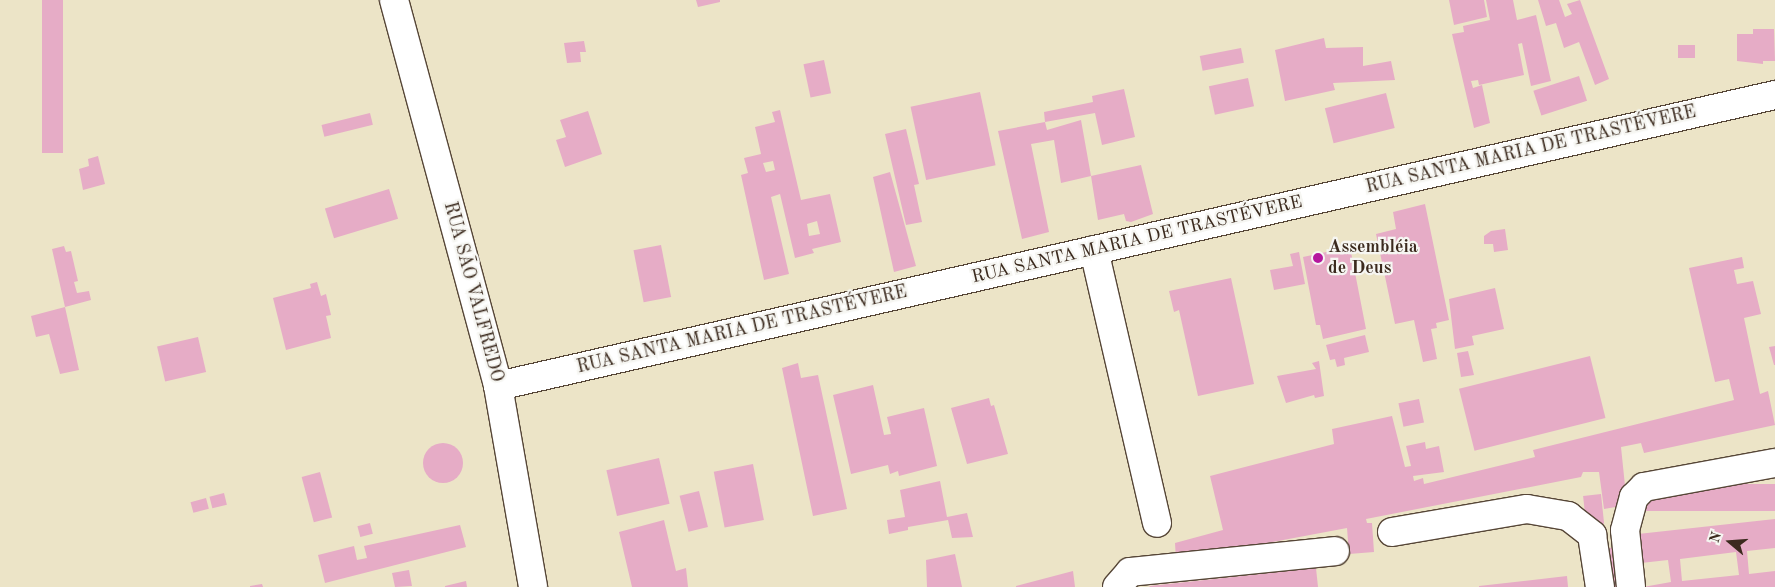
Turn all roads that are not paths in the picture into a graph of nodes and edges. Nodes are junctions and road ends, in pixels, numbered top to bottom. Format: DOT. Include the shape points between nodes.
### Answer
graph roads {
  1 [pos="394,0"];
  2 [pos="1775,95"];
  3 [pos="1094,250"];
  4 [pos="498,386"];
  5 [pos="1775,463"];
  6 [pos="1157,523"];
  7 [pos="1392,532"];
  8 [pos="1335,551"];
  9 [pos="533,587"];
  10 [pos="1117,587"];
  11 [pos="1600,587"];
  12 [pos="1631,587"];
  1 -- 4 [label="street, RUA SÃO VALFREDO"];
  2 -- 3 [label="street, RUA SANTA MARIA DE TRASTÉVERE"];
  3 -- 4 [label="street, RUA SANTA MARIA DE TRASTÉVERE"];
  3 -- 6 [label="street"];
  4 -- 9 [label="street, RUA SÃO VALFREDO"];
  5 -- 12 [label="street" via="1644,487 1634,497 1625,530"];
  7 -- 11 [label="street" via="1527,509 1568,516 1592,535"];
  8 -- 10 [label="street" via="1130,572"];
}
